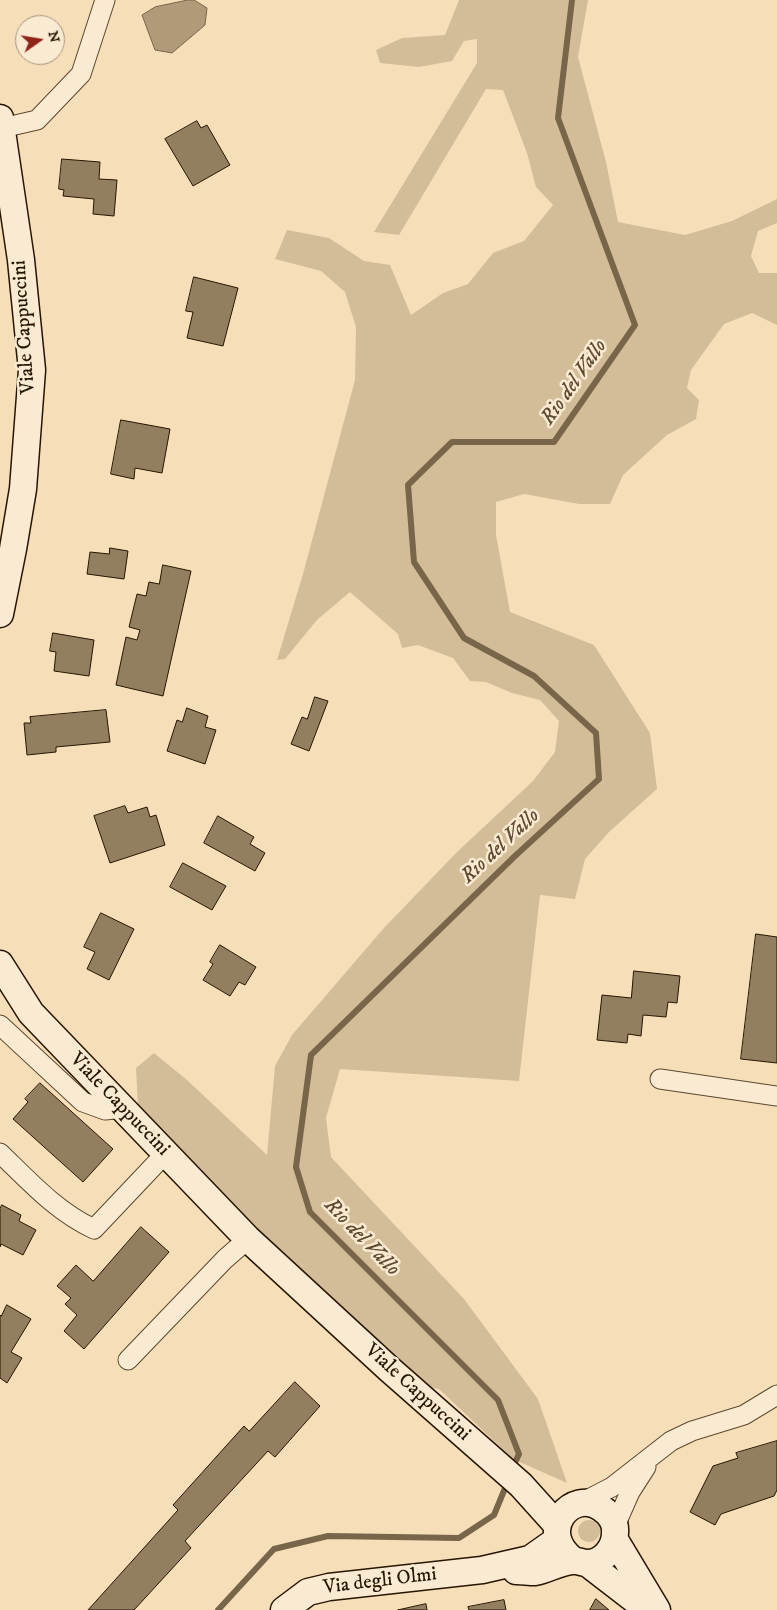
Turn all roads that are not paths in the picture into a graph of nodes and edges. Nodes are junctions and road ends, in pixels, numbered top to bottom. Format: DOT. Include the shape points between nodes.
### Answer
graph roads {
  1 [pos="105,0"];
  2 [pos="1,123"];
  3 [pos="0,614"];
  4 [pos="0,964"];
  5 [pos="0,1025"];
  6 [pos="660,1079"];
  7 [pos="777,1096"];
  8 [pos="124,1108"];
  9 [pos="0,1153"];
  10 [pos="166,1154"];
  11 [pos="248,1239"];
  12 [pos="128,1360"];
  13 [pos="777,1395"];
  14 [pos="654,1456"];
  15 [pos="567,1519"];
  16 [pos="615,1533"];
  17 [pos="580,1561"];
  18 [pos="482,1570"];
  19 [pos="284,1610"];
  20 [pos="648,1610"];
  21 [pos="657,1610"];
  1 -- 2 [label="street" via="81,74 37,120"];
  2 -- 3 [label="main road, Viale Cappuccini" via="21,260 32,385 23,489"];
  4 -- 8 [label="main road, Viale Cappuccini" via="31,1012"];
  5 -- 8 [label="street" via="83,1102 105,1110"];
  6 -- 7 [label="street"];
  8 -- 10 [label="main road, Viale Cappuccini"];
  9 -- 10 [label="street" via="69,1216 94,1229"];
  10 -- 11 [label="main road, Viale Cappuccini"];
  11 -- 12 [label="street"];
  11 -- 15 [label="main road, Viale Cappuccini" via="495,1463"];
  13 -- 14 [label="street" via="744,1415 671,1441"];
  14 -- 15 [label="street"];
  14 -- 16 [label="street" via="630,1492"];
  15 -- 16 [label="main road" via="596,1504 609,1513"];
  15 -- 17 [label="main road" via="563,1552"];
  15 -- 18 [label="main road, Via degli Olmi" via="530,1559"];
  16 -- 17 [label="main road" via="610,1552 600,1560"];
  16 -- 21 [label="main road"];
  17 -- 18 [label="main road, Via degli Olmi" via="536,1572"];
  17 -- 20 [label="main road"];
  18 -- 19 [label="main road, Via degli Olmi" via="329,1587 308,1592"];
}
